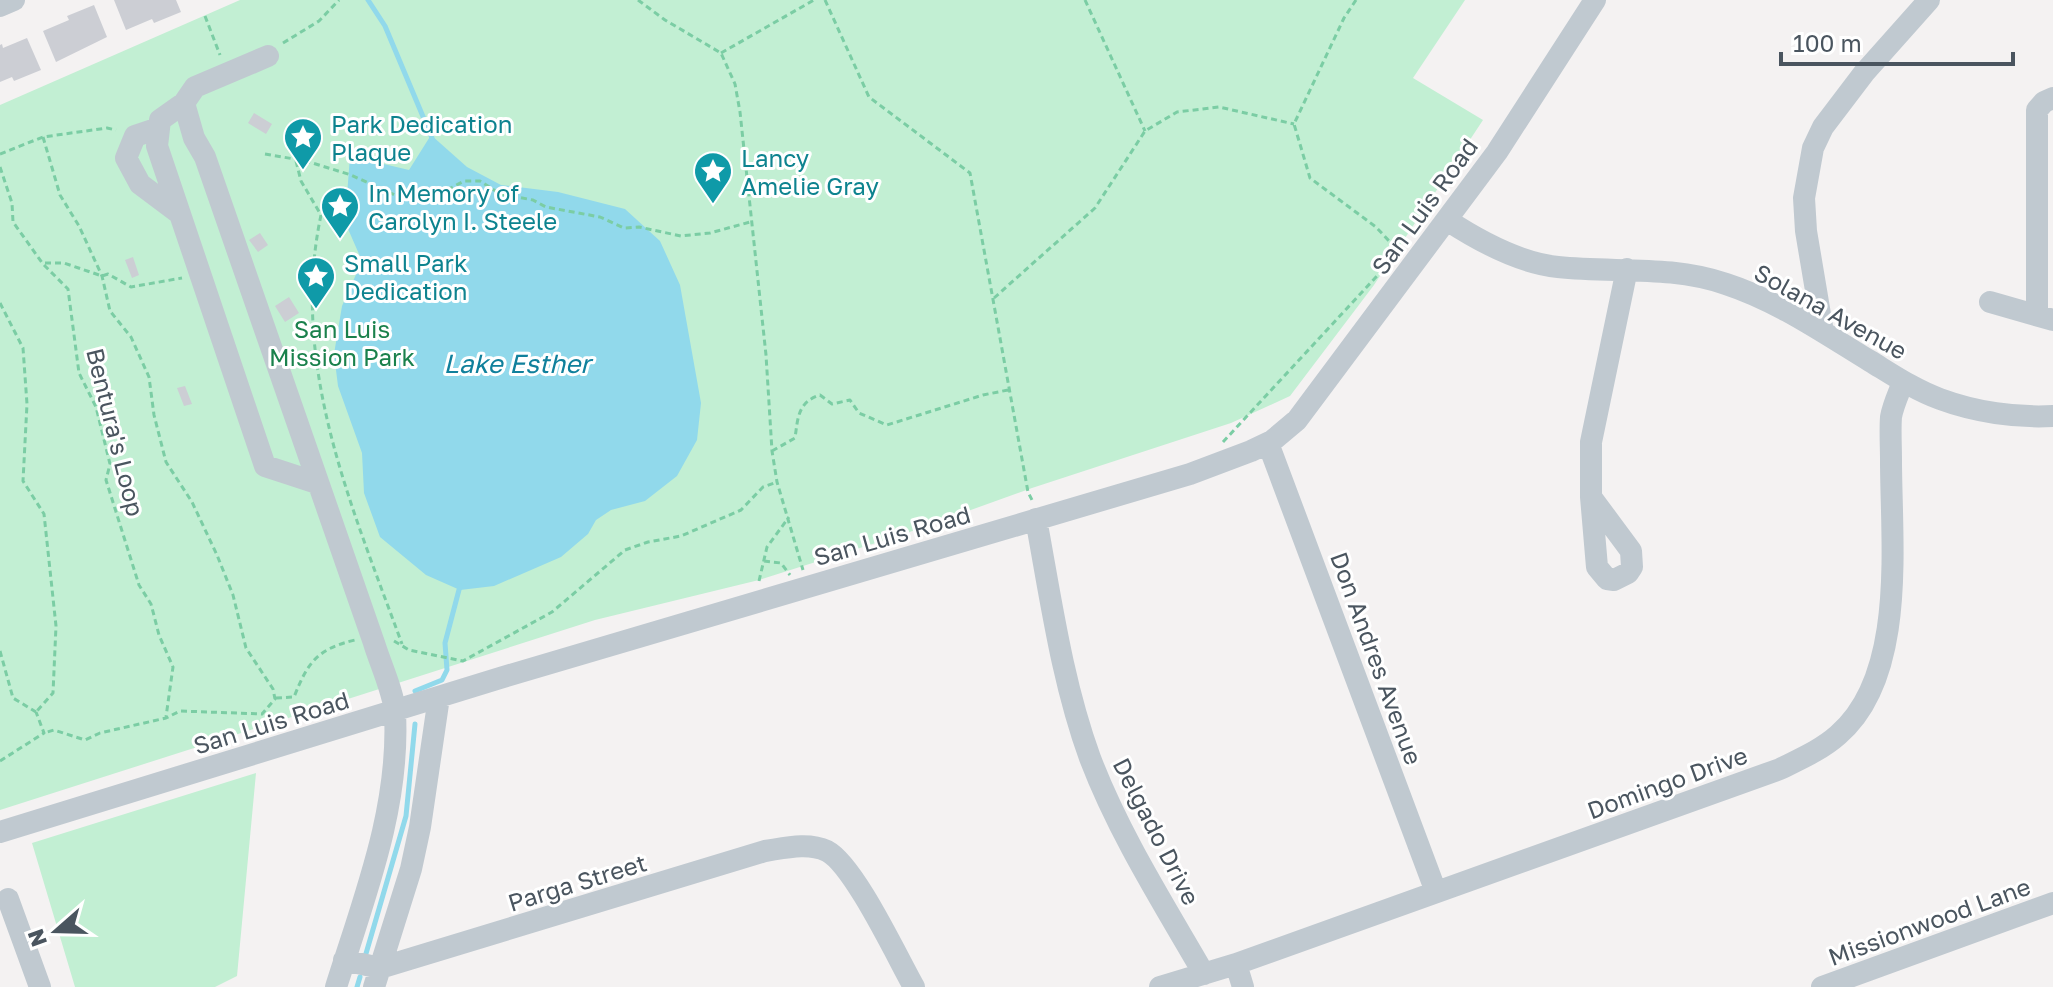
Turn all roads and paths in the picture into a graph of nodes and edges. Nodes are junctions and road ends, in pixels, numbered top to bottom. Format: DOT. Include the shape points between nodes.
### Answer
graph roads {
  1 [pos="14,0"];
  2 [pos="339,0"];
  3 [pos="638,0"];
  4 [pos="814,0"];
  5 [pos="825,0"];
  6 [pos="1085,0"];
  7 [pos="1356,0"];
  8 [pos="1595,0"];
  9 [pos="1929,0"];
  10 [pos="0,6"];
  11 [pos="205,16"];
  12 [pos="721,53"];
  13 [pos="268,56"];
  14 [pos="227,74"];
  15 [pos="2053,98"];
  16 [pos="184,103"];
  17 [pos="1294,124"];
  18 [pos="159,128"];
  19 [pos="118,131"];
  20 [pos="1145,131"];
  21 [pos="43,137"];
  22 [pos="0,154"];
  23 [pos="265,154"];
  24 [pos="295,159"];
  25 [pos="0,167"];
  26 [pos="180,214"];
  27 [pos="1447,220"];
  28 [pos="750,222"];
  29 [pos="1415,238"];
  30 [pos="1404,244"];
  31 [pos="1398,252"];
  32 [pos="1392,260"];
  33 [pos="43,264"];
  34 [pos="1627,269"];
  35 [pos="189,274"];
  36 [pos="102,276"];
  37 [pos="993,299"];
  38 [pos="1990,302"];
  39 [pos="0,303"];
  40 [pos="2045,317"];
  41 [pos="1823,332"];
  42 [pos="1903,382"];
  43 [pos="1008,390"];
  44 [pos="2053,416"];
  45 [pos="1222,442"];
  46 [pos="1268,443"];
  47 [pos="772,451"];
  48 [pos="306,480"];
  49 [pos="777,482"];
  50 [pos="1591,497"];
  51 [pos="1035,512"];
  52 [pos="789,517"];
  53 [pos="764,561"];
  54 [pos="780,581"];
  55 [pos="808,587"];
  56 [pos="757,588"];
  57 [pos="371,636"];
  58 [pos="402,644"];
  59 [pos="0,651"];
  60 [pos="439,697"];
  61 [pos="275,699"];
  62 [pos="395,711"];
  63 [pos="36,712"];
  64 [pos="166,718"];
  65 [pos="44,733"];
  66 [pos="0,761"];
  67 [pos="0,832"];
  68 [pos="1436,892"];
  69 [pos="8,899"];
  70 [pos="2053,903"];
  71 [pos="344,960"];
  72 [pos="1236,964"];
  73 [pos="1204,974"];
  74 [pos="377,977"];
  75 [pos="40,987"];
  76 [pos="336,987"];
  77 [pos="914,987"];
  78 [pos="1160,987"];
  79 [pos="1243,987"];
  80 [pos="1822,987"];
  1 -- 10 [label="street"];
  2 -- 13 [label="path" via="319,21"];
  3 -- 12 [label="path"];
  4 -- 12 [label="path"];
  5 -- 37 [label="path" via="869,97 970,173"];
  6 -- 20 [label="path"];
  7 -- 17 [label="path"];
  8 -- 27 [label="street, San Luis Road"];
  9 -- 41 [label="street" via="1864,73 1813,148 1804,209"];
  11 -- 14 [label="path"];
  12 -- 28 [label="path" via="740,112"];
  13 -- 14 [label="street"];
  14 -- 16 [label="street" via="195,87"];
  15 -- 40 [label="street" via="2037,110"];
  16 -- 18 [label="street" via="160,120"];
  16 -- 48 [label="street" via="307,456"];
  17 -- 20 [label="path" via="1219,107 1177,112"];
  17 -- 30 [label="path" via="1310,178 1390,242"];
  18 -- 26 [label="street" via="157,146"];
  18 -- 26 [label="street" via="135,136 126,158 140,184"];
  19 -- 21 [label="path"];
  20 -- 37 [label="path" via="1095,208"];
  21 -- 22 [label="path"];
  21 -- 36 [label="path, Bentura's Loop" via="60,195"];
  23 -- 24 [label="path"];
  24 -- 28 [label="path" via="395,195 417,196 480,181 500,194 546,207 600,217 624,228 681,236"];
  24 -- 58 [label="path" via="321,215 312,302 322,406 357,529"];
  25 -- 33 [label="path, Bentura's Loop" via="13,222"];
  26 -- 48 [label="street" via="265,466"];
  27 -- 34 [label="street, Solana Avenue" via="1541,264"];
  27 -- 46 [label="street, San Luis Road" via="1297,420"];
  28 -- 47 [label="path"];
  29 -- 30 [label="path"];
  30 -- 31 [label="path"];
  32 -- 45 [label="path"];
  33 -- 36 [label="path" via="64,263"];
  33 -- 64 [label="path, Bentura's Loop" via="68,289 79,373 96,407 110,464 106,480 139,585 173,667"];
  34 -- 41 [label="street, Solana Avenue" via="1723,283"];
  34 -- 50 [label="street" via="1591,442"];
  35 -- 36 [label="path" via="131,287"];
  36 -- 61 [label="path, Bentura's Loop" via="110,311 131,337 149,377 166,462 217,555 246,648"];
  37 -- 43 [label="path"];
  38 -- 40 [label="street"];
  39 -- 63 [label="path" via="23,348 23,481 44,514 52,579 53,693"];
  41 -- 42 [label="street, Solana Avenue"];
  42 -- 44 [label="street, Solana Avenue" via="1940,399 1998,414"];
  42 -- 68 [label="street, Domingo Drive" via="1891,415 1887,638 1872,691 1857,715 1816,751 1780,769"];
  43 -- 47 [label="path" via="887,425 859,413 850,400 832,404 820,395 798,411 795,438"];
  43 -- 51 [label="path"];
  46 -- 51 [label="street, San Luis Road" via="1190,474"];
  46 -- 68 [label="street, Don Andres Avenue"];
  47 -- 49 [label="path"];
  48 -- 57 [label="street"];
  49 -- 52 [label="path"];
  49 -- 58 [label="path" via="763,487 741,510 681,536 625,550 552,612 463,661"];
  51 -- 55 [label="street, San Luis Road"];
  51 -- 73 [label="street, Delgado Drive" via="1060,651 1090,756 1131,848"];
  52 -- 53 [label="path" via="767,547"];
  52 -- 55 [label="path"];
  53 -- 54 [label="path" via="781,563 792,577"];
  53 -- 56 [label="path"];
  55 -- 60 [label="street, San Luis Road"];
  57 -- 58 [label="path"];
  57 -- 61 [label="path" via="316,654 294,697"];
  57 -- 62 [label="street"];
  59 -- 63 [label="path" via="13,698"];
  60 -- 62 [label="street, San Luis Road"];
  60 -- 74 [label="street" via="411,869"];
  61 -- 64 [label="path" via="262,714 180,711"];
  62 -- 67 [label="street, San Luis Road"];
  62 -- 71 [label="street" via="387,816"];
  63 -- 65 [label="path"];
  64 -- 65 [label="path" via="85,740 54,730"];
  65 -- 66 [label="path"];
  68 -- 72 [label="street, Domingo Drive"];
  69 -- 75 [label="street"];
  70 -- 80 [label="street, Missionwood Lane"];
  71 -- 74 [label="street, Parga Street"];
  71 -- 76 [label="street"];
  72 -- 73 [label="street, Domingo Drive"];
  72 -- 79 [label="street"];
  73 -- 78 [label="street, Domingo Drive"];
  74 -- 77 [label="street, Parga Street" via="765,851 810,846 826,850 849,871"];
}
